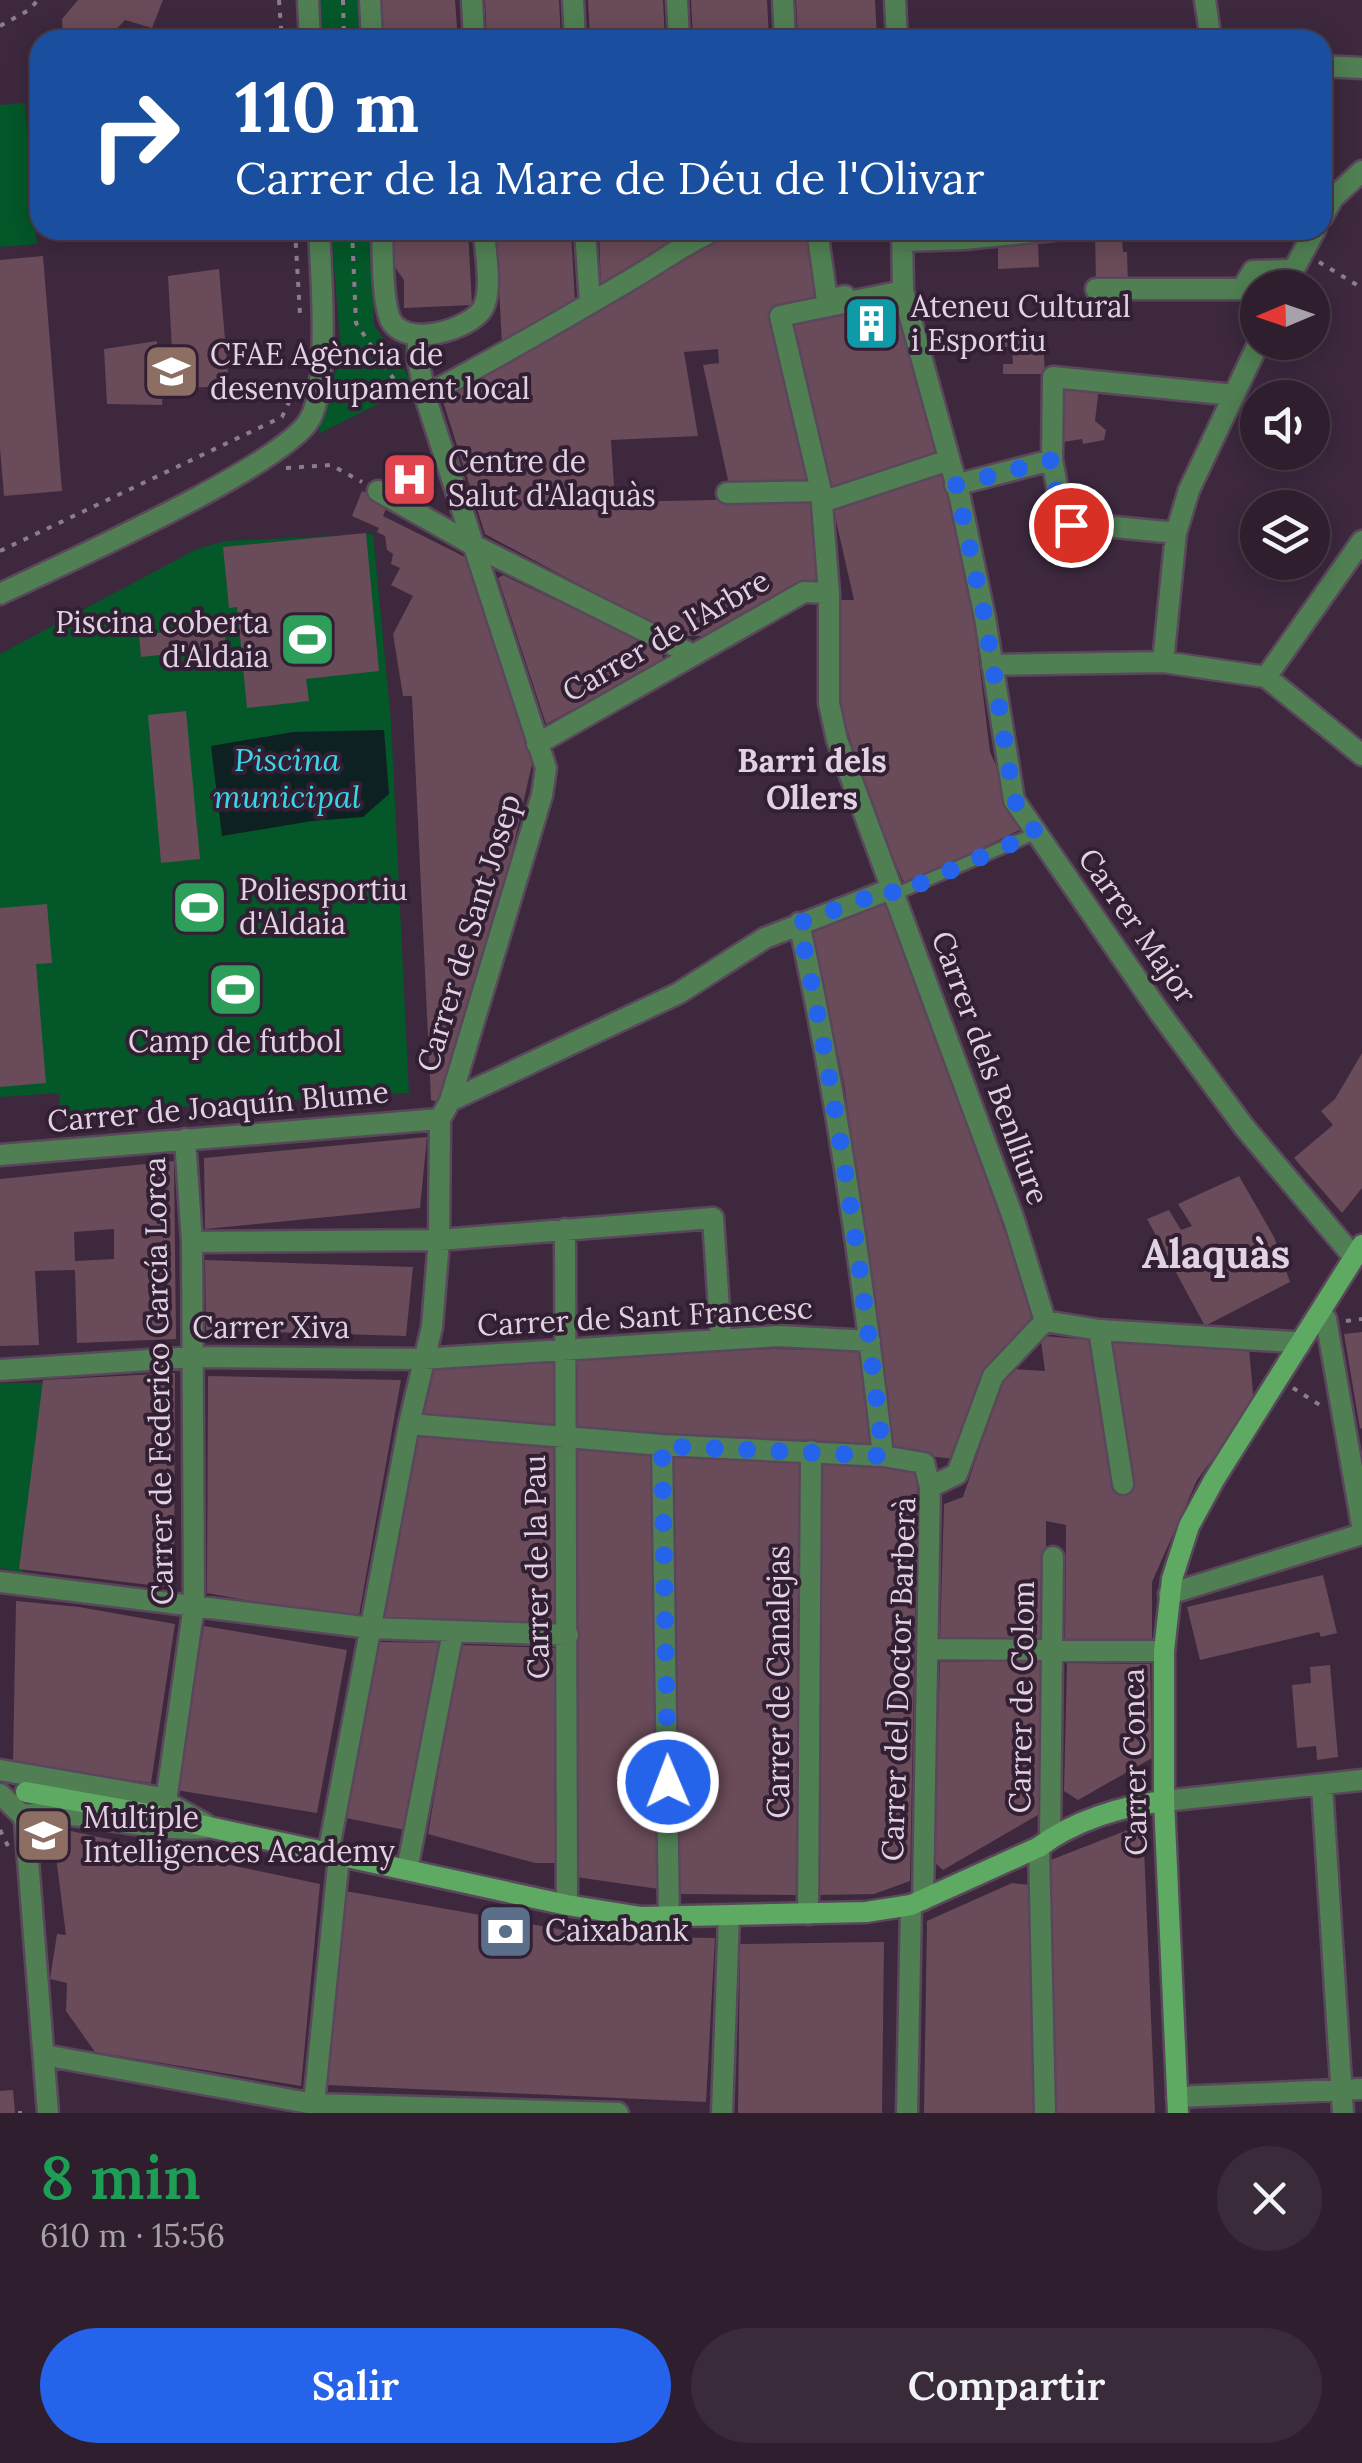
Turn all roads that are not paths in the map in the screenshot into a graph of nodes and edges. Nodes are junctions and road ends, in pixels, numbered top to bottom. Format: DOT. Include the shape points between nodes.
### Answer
graph roads {
  1 [pos="308,0"];
  2 [pos="370,0"];
  3 [pos="472,0"];
  4 [pos="573,0"];
  5 [pos="677,0"];
  6 [pos="783,0"];
  7 [pos="894,0"];
  8 [pos="1205,0"];
  9 [pos="310,30"];
  10 [pos="372,30"];
  11 [pos="474,30"];
  12 [pos="574,30"];
  13 [pos="678,30"];
  14 [pos="784,30"];
  15 [pos="896,30"];
  16 [pos="1209,30"];
  17 [pos="1332,66"];
  18 [pos="1362,68"];
  19 [pos="1362,171"];
  20 [pos="1332,200"];
  21 [pos="319,240"];
  22 [pos="383,240"];
  23 [pos="484,240"];
  24 [pos="587,240"];
  25 [pos="682,240"];
  26 [pos="819,240"];
  27 [pos="900,240"];
  28 [pos="900,240"];
  29 [pos="1310,240"];
  30 [pos="1293,270"];
  31 [pos="1096,289"];
  32 [pos="1240,289"];
  33 [pos="904,291"];
  34 [pos="590,303"];
  35 [pos="418,337"];
  36 [pos="1251,360"];
  37 [pos="426,394"];
  38 [pos="1234,395"];
  39 [pos="949,460"];
  40 [pos="1052,460"];
  41 [pos="956,485"];
  42 [pos="378,491"];
  43 [pos="727,493"];
  44 [pos="821,497"];
  45 [pos="1176,533"];
  46 [pos="1362,541"];
  47 [pos="475,546"];
  48 [pos="828,592"];
  49 [pos="0,594"];
  50 [pos="690,654"];
  51 [pos="1163,662"];
  52 [pos="992,664"];
  53 [pos="1266,677"];
  54 [pos="537,744"];
  55 [pos="1362,754"];
  56 [pos="1036,833"];
  57 [pos="892,892"];
  58 [pos="799,923"];
  59 [pos="445,1110"];
  60 [pos="186,1139"];
  61 [pos="0,1156"];
  62 [pos="565,1229"];
  63 [pos="439,1240"];
  64 [pos="192,1242"];
  65 [pos="1358,1251"];
  66 [pos="1326,1319"];
  67 [pos="1046,1321"];
  68 [pos="1099,1330"];
  69 [pos="721,1340"];
  70 [pos="870,1341"];
  71 [pos="1299,1346"];
  72 [pos="564,1348"];
  73 [pos="193,1357"];
  74 [pos="422,1359"];
  75 [pos="0,1370"];
  76 [pos="409,1424"];
  77 [pos="565,1438"];
  78 [pos="662,1446"];
  79 [pos="810,1452"];
  80 [pos="883,1456"];
  81 [pos="1123,1484"];
  82 [pos="930,1487"];
  83 [pos="1362,1525"];
  84 [pos="1362,1534"];
  85 [pos="1053,1556"];
  86 [pos="0,1582"];
  87 [pos="1169,1594"];
  88 [pos="194,1606"];
  89 [pos="371,1628"];
  90 [pos="452,1632"];
  91 [pos="568,1635"];
  92 [pos="928,1649"];
  93 [pos="1052,1650"];
  94 [pos="1164,1651"];
  95 [pos="0,1770"];
  96 [pos="1362,1780"];
  97 [pos="1322,1786"];
  98 [pos="26,1792"];
  99 [pos="0,1794"];
  100 [pos="1164,1800"];
  101 [pos="166,1801"];
  102 [pos="22,1814"];
  103 [pos="212,1827"];
  104 [pos="1044,1843"];
  105 [pos="334,1855"];
  106 [pos="406,1870"];
  107 [pos="917,1902"];
  108 [pos="567,1905"];
  109 [pos="808,1914"];
  110 [pos="729,1916"];
  111 [pos="669,1917"];
  112 [pos="44,2056"];
  113 [pos="1352,2090"];
  114 [pos="314,2104"];
  115 [pos="1177,2105"];
  116 [pos="556,2111"];
  117 [pos="48,2113"];
  118 [pos="618,2113"];
  119 [pos="722,2113"];
  120 [pos="907,2113"];
  121 [pos="1045,2113"];
  122 [pos="1343,2113"];
  1 -- 9 [label="street"];
  2 -- 10 [label="street"];
  3 -- 11 [label="street"];
  4 -- 12 [label="street"];
  5 -- 13 [label="street"];
  6 -- 14 [label="street"];
  7 -- 15 [label="street"];
  8 -- 16 [label="street"];
  17 -- 18 [label="street"];
  19 -- 20 [label="street"];
  21 -- 49 [label="street" via="320,371 310,418 294,436 246,470"];
  22 -- 35 [label="street" via="389,319 402,334"];
  23 -- 35 [label="street" via="483,308 470,321"];
  24 -- 34 [label="street"];
  25 -- 34 [label="street"];
  26 -- 27 [label="street" via="828,300 898,286"];
  28 -- 33 [label="street, Carrer Major"];
  29 -- 30 [label="street"];
  31 -- 32 [label="street"];
  33 -- 39 [label="street, Carrer Major"];
  33 -- 44 [label="street, Carrer dels Benlliure" via="780,316"];
  34 -- 37 [label="street"];
  35 -- 37 [label="street, Carrer de Sant Josep"];
  36 -- 38 [label="street"];
  37 -- 47 [label="street, Carrer de Sant Josep"];
  38 -- 40 [label="street" via="1053,377"];
  38 -- 45 [label="street"];
  39 -- 41 [label="street, Carrer Major"];
  39 -- 44 [label="street"];
  40 -- 41 [label="street"];
  40 -- 45 [label="street" via="1064,522"];
  41 -- 52 [label="street, Carrer Major"];
  42 -- 47 [label="street"];
  43 -- 44 [label="street"];
  44 -- 48 [label="street, Carrer dels Benlliure"];
  45 -- 51 [label="street"];
  46 -- 53 [label="street"];
  47 -- 50 [label="street"];
  47 -- 54 [label="street, Carrer de Sant Josep"];
  48 -- 50 [label="street, Carrer de l'Arbre" via="804,592"];
  48 -- 57 [label="street, Carrer dels Benlliure" via="829,703"];
  50 -- 54 [label="street, Carrer de l'Arbre"];
  51 -- 52 [label="street"];
  51 -- 53 [label="street"];
  52 -- 56 [label="street, Carrer Major" via="1014,800"];
  53 -- 55 [label="street"];
  54 -- 59 [label="street, Carrer de Sant Josep" via="546,768 542,795"];
  56 -- 57 [label="lane"];
  56 -- 65 [label="street, Carrer Major" via="1246,1128"];
  57 -- 58 [label="street"];
  57 -- 67 [label="street, Carrer dels Benlliure"];
  58 -- 59 [label="street" via="679,993"];
  58 -- 70 [label="street" via="826,1047"];
  59 -- 60 [label="street, Carrer de Joaquín Blume"];
  59 -- 63 [label="street, Carrer de Sant Josep"];
  60 -- 61 [label="street, Carrer de Joaquín Blume"];
  60 -- 64 [label="street, Carrer de Federico García Lorca"];
  62 -- 63 [label="street"];
  62 -- 69 [label="street" via="713,1218"];
  62 -- 72 [label="street, Carrer de la Pau"];
  63 -- 64 [label="street"];
  63 -- 74 [label="street, Carrer de Sant Josep" via="432,1327"];
  64 -- 73 [label="street, Carrer de Federico García Lorca"];
  65 -- 71 [label="street, Carrer Conca"];
  66 -- 83 [label="street"];
  67 -- 68 [label="street"];
  67 -- 82 [label="street, Carrer del Doctor Barberà" via="993,1376 957,1474"];
  68 -- 71 [label="street"];
  68 -- 81 [label="street"];
  69 -- 70 [label="street, Carrer de Sant Francesc"];
  69 -- 72 [label="street, Carrer de Sant Francesc"];
  70 -- 80 [label="street"];
  71 -- 87 [label="street, Carrer Conca" via="1189,1526"];
  72 -- 74 [label="street, Carrer de Sant Francesc"];
  72 -- 77 [label="street, Carrer de la Pau"];
  73 -- 74 [label="street, Carrer Xiva"];
  73 -- 75 [label="street, Carrer Xiva"];
  73 -- 88 [label="street, Carrer de Federico García Lorca"];
  74 -- 76 [label="street, Carrer de Sant Josep"];
  76 -- 77 [label="street"];
  76 -- 89 [label="street, Carrer de Sant Josep"];
  77 -- 78 [label="street"];
  77 -- 91 [label="street, Carrer de la Pau"];
  78 -- 79 [label="street"];
  78 -- 111 [label="street"];
  79 -- 80 [label="street"];
  79 -- 109 [label="street, Carrer de Canalejas"];
  80 -- 82 [label="street" via="924,1464"];
  82 -- 92 [label="street, Carrer del Doctor Barberà"];
  84 -- 87 [label="street"];
  85 -- 93 [label="street, Carrer de Colom"];
  86 -- 88 [label="street"];
  87 -- 94 [label="street, Carrer Conca"];
  88 -- 89 [label="street"];
  88 -- 101 [label="street, Carrer de Federico García Lorca"];
  89 -- 90 [label="street"];
  89 -- 105 [label="street, Carrer de Sant Josep"];
  90 -- 91 [label="street"];
  90 -- 106 [label="street"];
  91 -- 108 [label="street, Carrer de la Pau"];
  92 -- 93 [label="street"];
  92 -- 107 [label="street, Carrer del Doctor Barberà"];
  93 -- 94 [label="street"];
  93 -- 104 [label="street, Carrer de Colom"];
  94 -- 100 [label="street, Carrer Conca"];
  95 -- 101 [label="street"];
  96 -- 97 [label="street"];
  97 -- 100 [label="street"];
  97 -- 113 [label="street"];
  98 -- 103 [label="street"];
  99 -- 102 [label="street"];
  100 -- 104 [label="street" via="1128,1805"];
  100 -- 115 [label="street, Carrer Conca"];
  101 -- 103 [label="street"];
  102 -- 103 [label="street" via="164,1830"];
  102 -- 112 [label="street"];
  103 -- 105 [label="street"];
  104 -- 107 [label="street"];
  104 -- 121 [label="street, Carrer de Colom"];
  105 -- 106 [label="street"];
  105 -- 114 [label="street, Carrer de Sant Josep"];
  106 -- 108 [label="street"];
  107 -- 109 [label="street"];
  107 -- 120 [label="street, Carrer del Doctor Barberà"];
  108 -- 111 [label="street"];
  109 -- 110 [label="street"];
  110 -- 111 [label="street"];
  110 -- 119 [label="street"];
  112 -- 114 [label="street"];
  112 -- 117 [label="street"];
  113 -- 115 [label="street"];
  113 -- 122 [label="street"];
  114 -- 116 [label="street"];
  116 -- 118 [label="street"];
}
